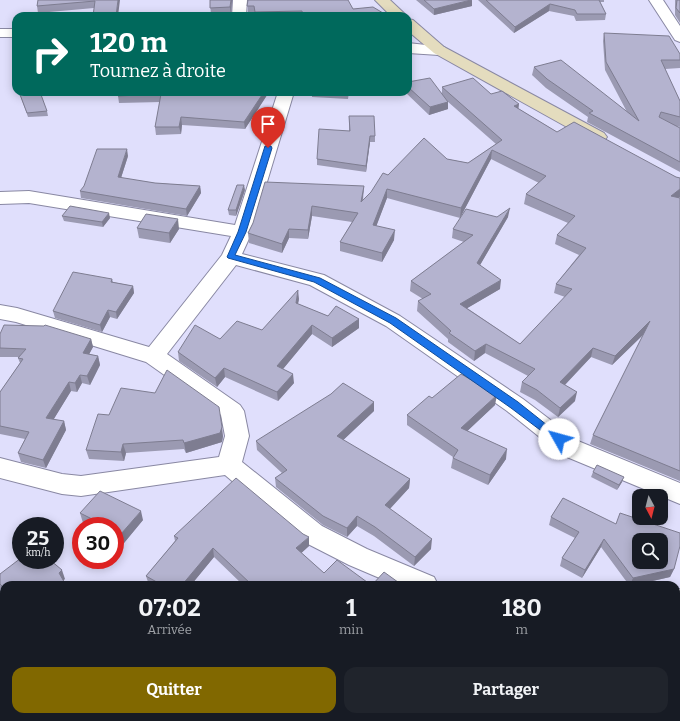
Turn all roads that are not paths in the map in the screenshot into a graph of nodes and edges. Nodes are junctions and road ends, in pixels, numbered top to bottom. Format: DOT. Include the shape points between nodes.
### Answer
graph roads {
  1 [pos="240,0"];
  2 [pos="382,0"];
  3 [pos="656,0"];
  4 [pos="239,12"];
  5 [pos="396,12"];
  6 [pos="412,26"];
  7 [pos="0,33"];
  8 [pos="12,33"];
  9 [pos="680,38"];
  10 [pos="412,48"];
  11 [pos="439,50"];
  12 [pos="285,96"];
  13 [pos="611,144"];
  14 [pos="0,198"];
  15 [pos="242,232"];
  16 [pos="231,257"];
  17 [pos="0,312"];
  18 [pos="154,356"];
  19 [pos="229,465"];
  20 [pos="0,468"];
  21 [pos="680,494"];
  22 [pos="415,581"];
  1 -- 4 [label="street"];
  2 -- 5 [label="main road"];
  3 -- 9 [label="street"];
  6 -- 11 [label="main road"];
  7 -- 8 [label="street"];
  10 -- 11 [label="street"];
  11 -- 13 [label="main road"];
  12 -- 15 [label="street"];
  14 -- 15 [label="street" via="29,197"];
  15 -- 16 [label="street"];
  16 -- 18 [label="street"];
  16 -- 21 [label="street" via="317,280 413,334 515,405 570,448"];
  17 -- 18 [label="street"];
  18 -- 19 [label="street" via="232,411 237,436"];
  19 -- 20 [label="street" via="81,486 62,484"];
  19 -- 22 [label="street" via="313,534 358,557"];
}
